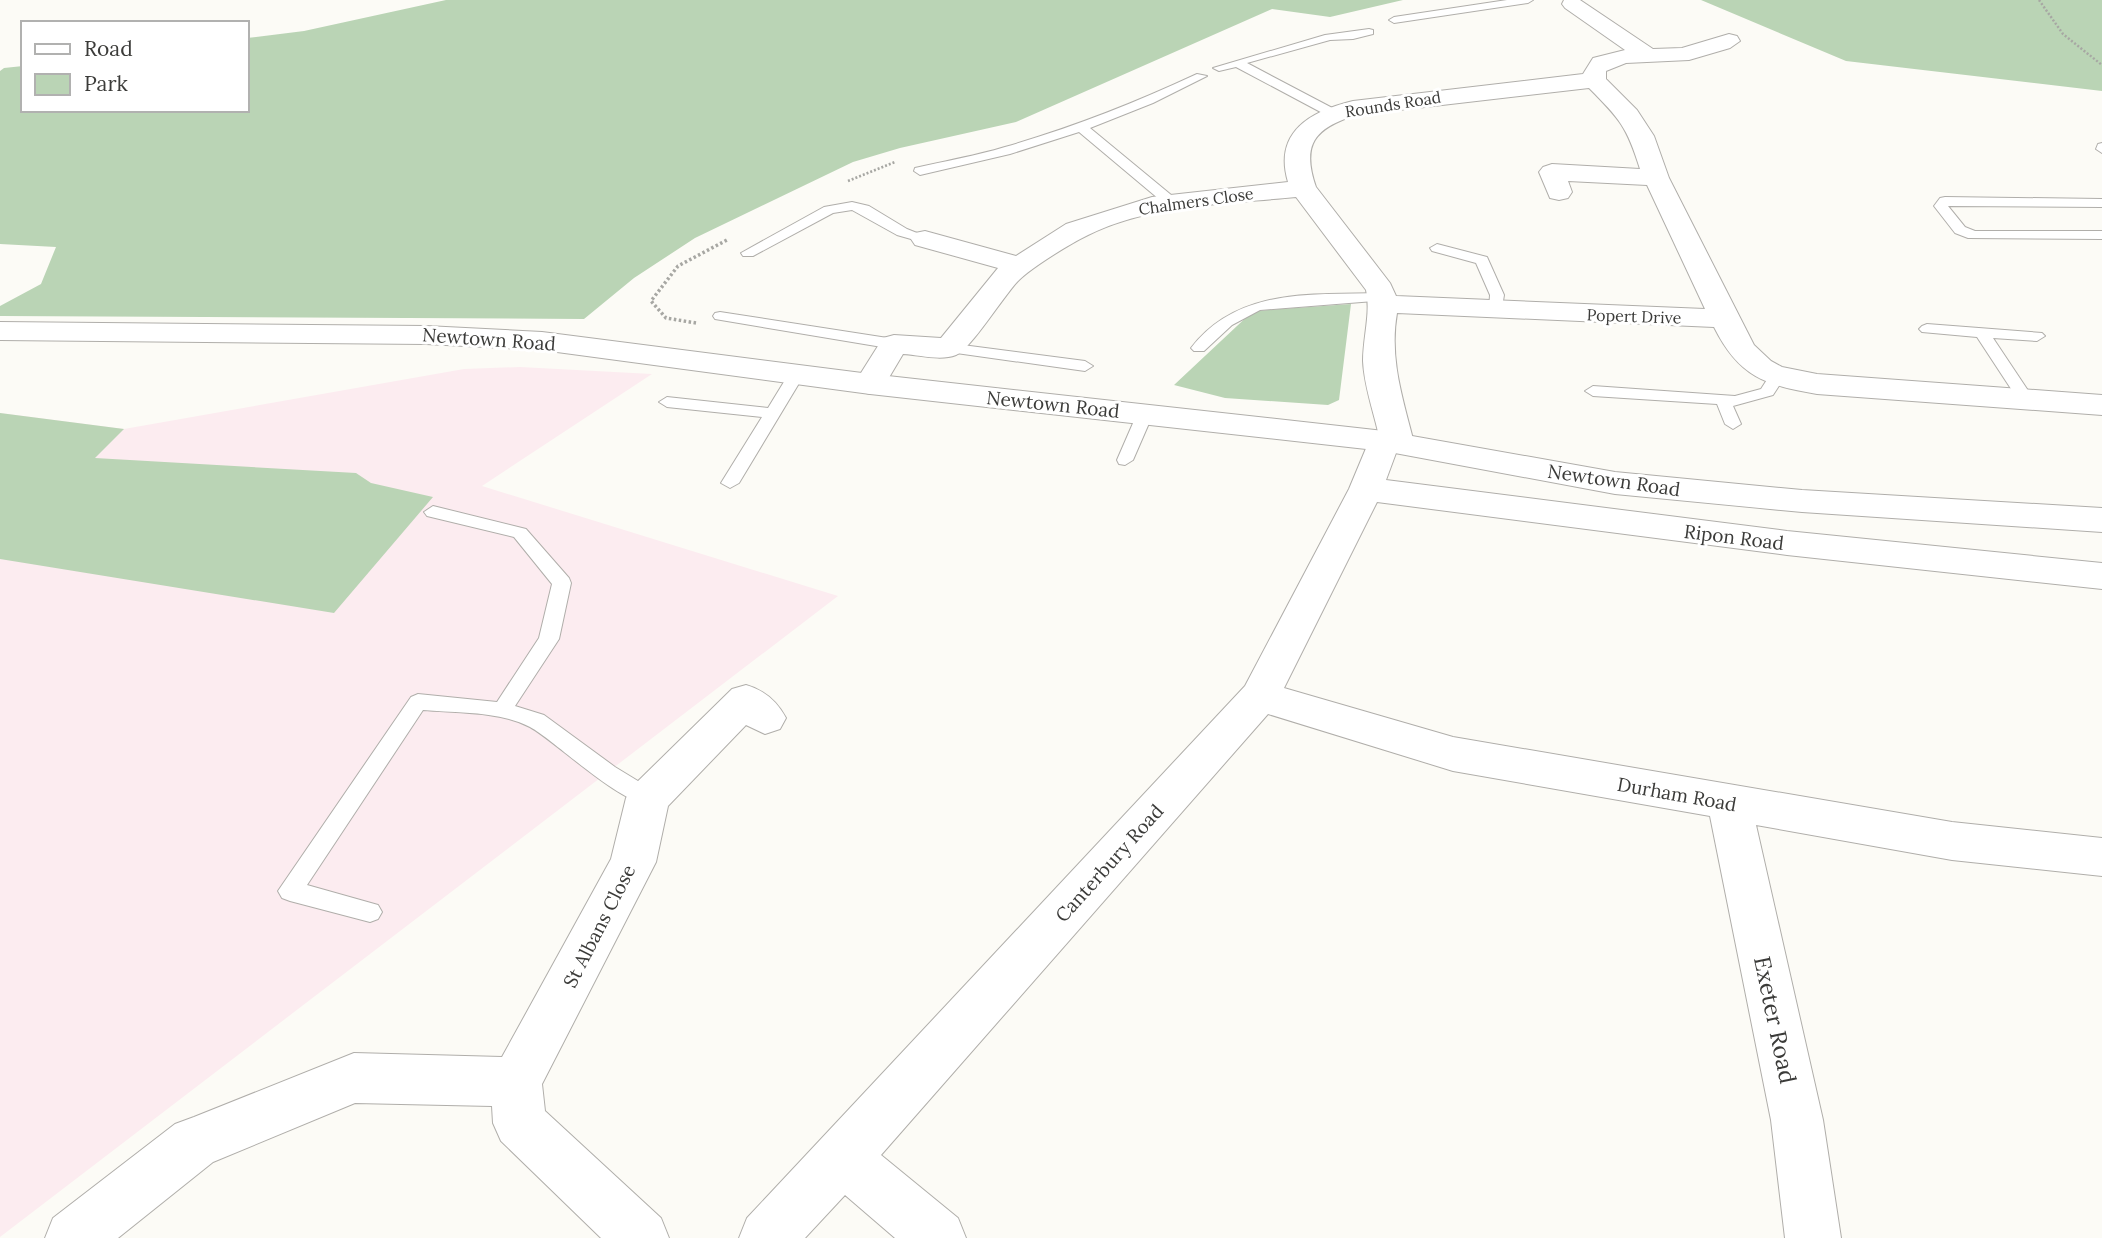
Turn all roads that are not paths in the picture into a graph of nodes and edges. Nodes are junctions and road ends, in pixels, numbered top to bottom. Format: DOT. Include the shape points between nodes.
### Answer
graph roads {
  1 [pos="1528,0"];
  2 [pos="1566,2"];
  3 [pos="1394,20"];
  4 [pos="1369,32"];
  5 [pos="1729,41"];
  6 [pos="1647,55"];
  7 [pos="1238,63"];
  8 [pos="1219,68"];
  9 [pos="1201,76"];
  10 [pos="1594,80"];
  11 [pos="1334,114"];
  12 [pos="1081,127"];
  13 [pos="1543,148"];
  14 [pos="920,172"];
  15 [pos="1656,178"];
  16 [pos="1303,188"];
  17 [pos="1171,202"];
  18 [pos="2102,203"];
  19 [pos="2102,235"];
  20 [pos="925,239"];
  21 [pos="1437,248"];
  22 [pos="748,253"];
  23 [pos="1020,266"];
  24 [pos="1383,300"];
  25 [pos="1496,310"];
  26 [pos="720,316"];
  27 [pos="1725,319"];
  28 [pos="1927,329"];
  29 [pos="0,331"];
  30 [pos="1982,333"];
  31 [pos="2037,336"];
  32 [pos="894,344"];
  33 [pos="947,348"];
  34 [pos="1199,348"];
  35 [pos="1085,366"];
  36 [pos="796,375"];
  37 [pos="1776,378"];
  38 [pos="870,384"];
  39 [pos="1593,391"];
  40 [pos="2025,398"];
  41 [pos="1723,400"];
  42 [pos="667,402"];
  43 [pos="2102,405"];
  44 [pos="772,414"];
  45 [pos="1145,414"];
  46 [pos="1733,424"];
  47 [pos="1390,442"];
  48 [pos="1125,460"];
  49 [pos="730,482"];
  50 [pos="1366,489"];
  51 [pos="433,512"];
  52 [pos="2102,520"];
  53 [pos="2102,576"];
  54 [pos="1260,696"];
  55 [pos="502,710"];
  56 [pos="765,718"];
  57 [pos="648,798"];
  58 [pos="1728,803"];
  59 [pos="2102,857"];
  60 [pos="370,912"];
  61 [pos="516,1082"];
  62 [pos="843,1158"];
  63 [pos="72,1238"];
  64 [pos="641,1238"];
  65 [pos="767,1238"];
  66 [pos="938,1238"];
  67 [pos="1813,1238"];
  1 -- 3 [label="lane"];
  2 -- 6 [label="street"];
  4 -- 7 [label="lane" via="1329,37"];
  5 -- 6 [label="street" via="1674,56"];
  6 -- 10 [label="street" via="1603,62 1596,68"];
  7 -- 8 [label="lane"];
  7 -- 11 [label="lane"];
  9 -- 12 [label="lane"];
  10 -- 11 [label="street, Rounds Road" via="1404,100"];
  10 -- 15 [label="street" via="1629,115 1642,136"];
  11 -- 16 [label="street, Rounds Road" via="1314,123 1297,149"];
  12 -- 14 [label="lane"];
  12 -- 17 [label="lane"];
  13 -- 15 [label="street" via="1555,182"];
  15 -- 27 [label="street"];
  16 -- 17 [label="street, Chalmers Close"];
  16 -- 24 [label="street, Rounds Road" via="1350,247"];
  17 -- 23 [label="street, Chalmers Close" via="1076,230"];
  18 -- 19 [label="lane" via="1945,201 1941,206 1960,230 1973,235"];
  20 -- 22 [label="lane" via="852,206 829,210"];
  20 -- 23 [label="street"];
  21 -- 25 [label="lane" via="1482,260 1497,295"];
  23 -- 33 [label="street, Chalmers Close" via="990,293 957,341"];
  24 -- 25 [label="street, Popert Drive"];
  24 -- 34 [label="lane" via="1247,309"];
  24 -- 47 [label="street" via="1379,366"];
  25 -- 27 [label="street, Popert Drive"];
  26 -- 32 [label="lane"];
  27 -- 37 [label="street" via="1751,361"];
  28 -- 30 [label="lane"];
  29 -- 36 [label="street, Newtown Road" via="426,335 542,341"];
  30 -- 31 [label="lane"];
  30 -- 40 [label="lane"];
  32 -- 33 [label="street"];
  32 -- 38 [label="street"];
  33 -- 35 [label="lane"];
  36 -- 38 [label="street, Newtown Road"];
  36 -- 44 [label="lane"];
  37 -- 40 [label="street"];
  37 -- 41 [label="lane" via="1767,392"];
  38 -- 45 [label="street, Newtown Road"];
  39 -- 41 [label="lane"];
  40 -- 43 [label="street"];
  41 -- 46 [label="lane"];
  42 -- 44 [label="lane"];
  44 -- 49 [label="lane"];
  45 -- 47 [label="street, Newtown Road"];
  45 -- 48 [label="lane"];
  47 -- 50 [label="street, Canterbury Road"];
  47 -- 52 [label="street, Newtown Road" via="1615,483 1802,501"];
  50 -- 53 [label="street, Ripon Road" via="1787,543"];
  50 -- 54 [label="street, Canterbury Road"];
  51 -- 55 [label="lane" via="520,533 562,583 549,639"];
  54 -- 58 [label="street, Durham Road" via="1453,754"];
  54 -- 62 [label="street, Canterbury Road"];
  55 -- 57 [label="lane" via="537,721"];
  55 -- 60 [label="lane" via="418,702 289,891"];
  56 -- 57 [label="street" via="746,700"];
  57 -- 61 [label="street, St Albans Close" via="633,862"];
  58 -- 59 [label="street, Durham Road" via="1952,841"];
  58 -- 67 [label="street, Exeter Road" via="1797,1120"];
  61 -- 63 [label="street" via="354,1078 194,1143"];
  61 -- 64 [label="street" via="520,1122"];
  62 -- 65 [label="street, Canterbury Road"];
  62 -- 66 [label="street"];
}
